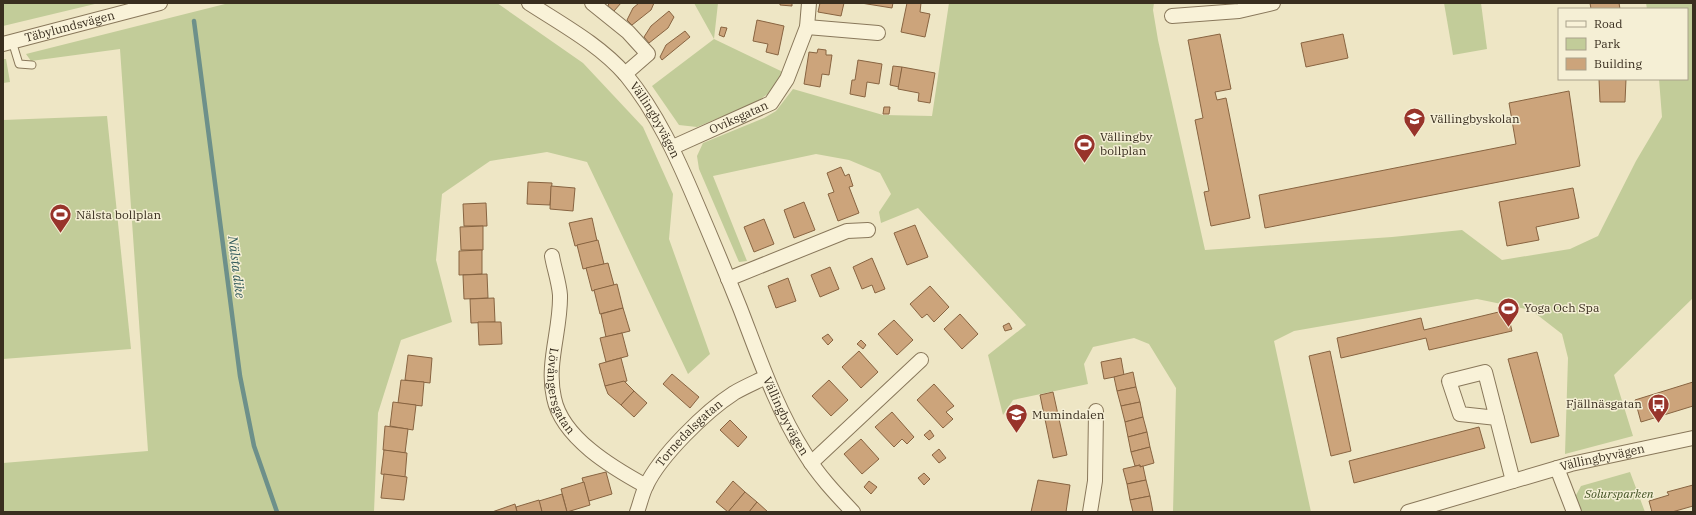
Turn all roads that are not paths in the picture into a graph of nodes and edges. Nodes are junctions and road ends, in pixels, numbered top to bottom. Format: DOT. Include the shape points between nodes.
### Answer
graph roads {
  1 [pos="160,3"];
  2 [pos="529,3"];
  3 [pos="592,3"];
  4 [pos="809,3"];
  5 [pos="1273,3"];
  6 [pos="1172,16"];
  7 [pos="807,27"];
  8 [pos="878,33"];
  9 [pos="8,43"];
  10 [pos="32,65"];
  11 [pos="625,74"];
  12 [pos="673,147"];
  13 [pos="868,230"];
  14 [pos="552,256"];
  15 [pos="728,279"];
  16 [pos="921,360"];
  17 [pos="766,377"];
  18 [pos="1096,411"];
  19 [pos="1497,418"];
  20 [pos="1693,438"];
  21 [pos="811,463"];
  22 [pos="1557,468"];
  23 [pos="1513,481"];
  24 [pos="646,486"];
  25 [pos="637,512"];
  26 [pos="853,512"];
  27 [pos="1090,512"];
  28 [pos="1408,512"];
  29 [pos="1574,512"];
  1 -- 9 [label="street, Täbylundsvägen"];
  2 -- 11 [label="street, Vällingbyvägen" via="593,44"];
  3 -- 11 [label="street" via="628,32 648,54"];
  4 -- 7 [label="street, Oviksgatan"];
  5 -- 6 [label="street" via="1239,11"];
  7 -- 8 [label="street"];
  7 -- 12 [label="street, Oviksgatan" via="787,79 771,103"];
  9 -- 10 [label="lane" via="19,64"];
  11 -- 12 [label="street, Vällingbyvägen"];
  12 -- 15 [label="street, Vällingbyvägen"];
  13 -- 15 [label="street" via="847,232"];
  14 -- 24 [label="street, Lövångersgatan" via="560,294 552,369 554,399 568,429 618,471"];
  15 -- 17 [label="street, Vällingbyvägen"];
  16 -- 21 [label="street, Vällingbyvägen"];
  17 -- 21 [label="street, Vällingbyvägen" via="790,428"];
  17 -- 24 [label="street, Tornedalsgatan" via="733,394 708,414 660,463"];
  18 -- 27 [label="street" via="1095,481"];
  19 -- 23 [label="street"];
  20 -- 22 [label="street, Vällingbyvägen"];
  21 -- 26 [label="street, Vällingbyvägen"];
  22 -- 23 [label="street, Vällingbyvägen"];
  22 -- 29 [label="street"];
  23 -- 28 [label="street, Vällingbyvägen"];
  24 -- 25 [label="street, Tornedalsgatan"];
}
